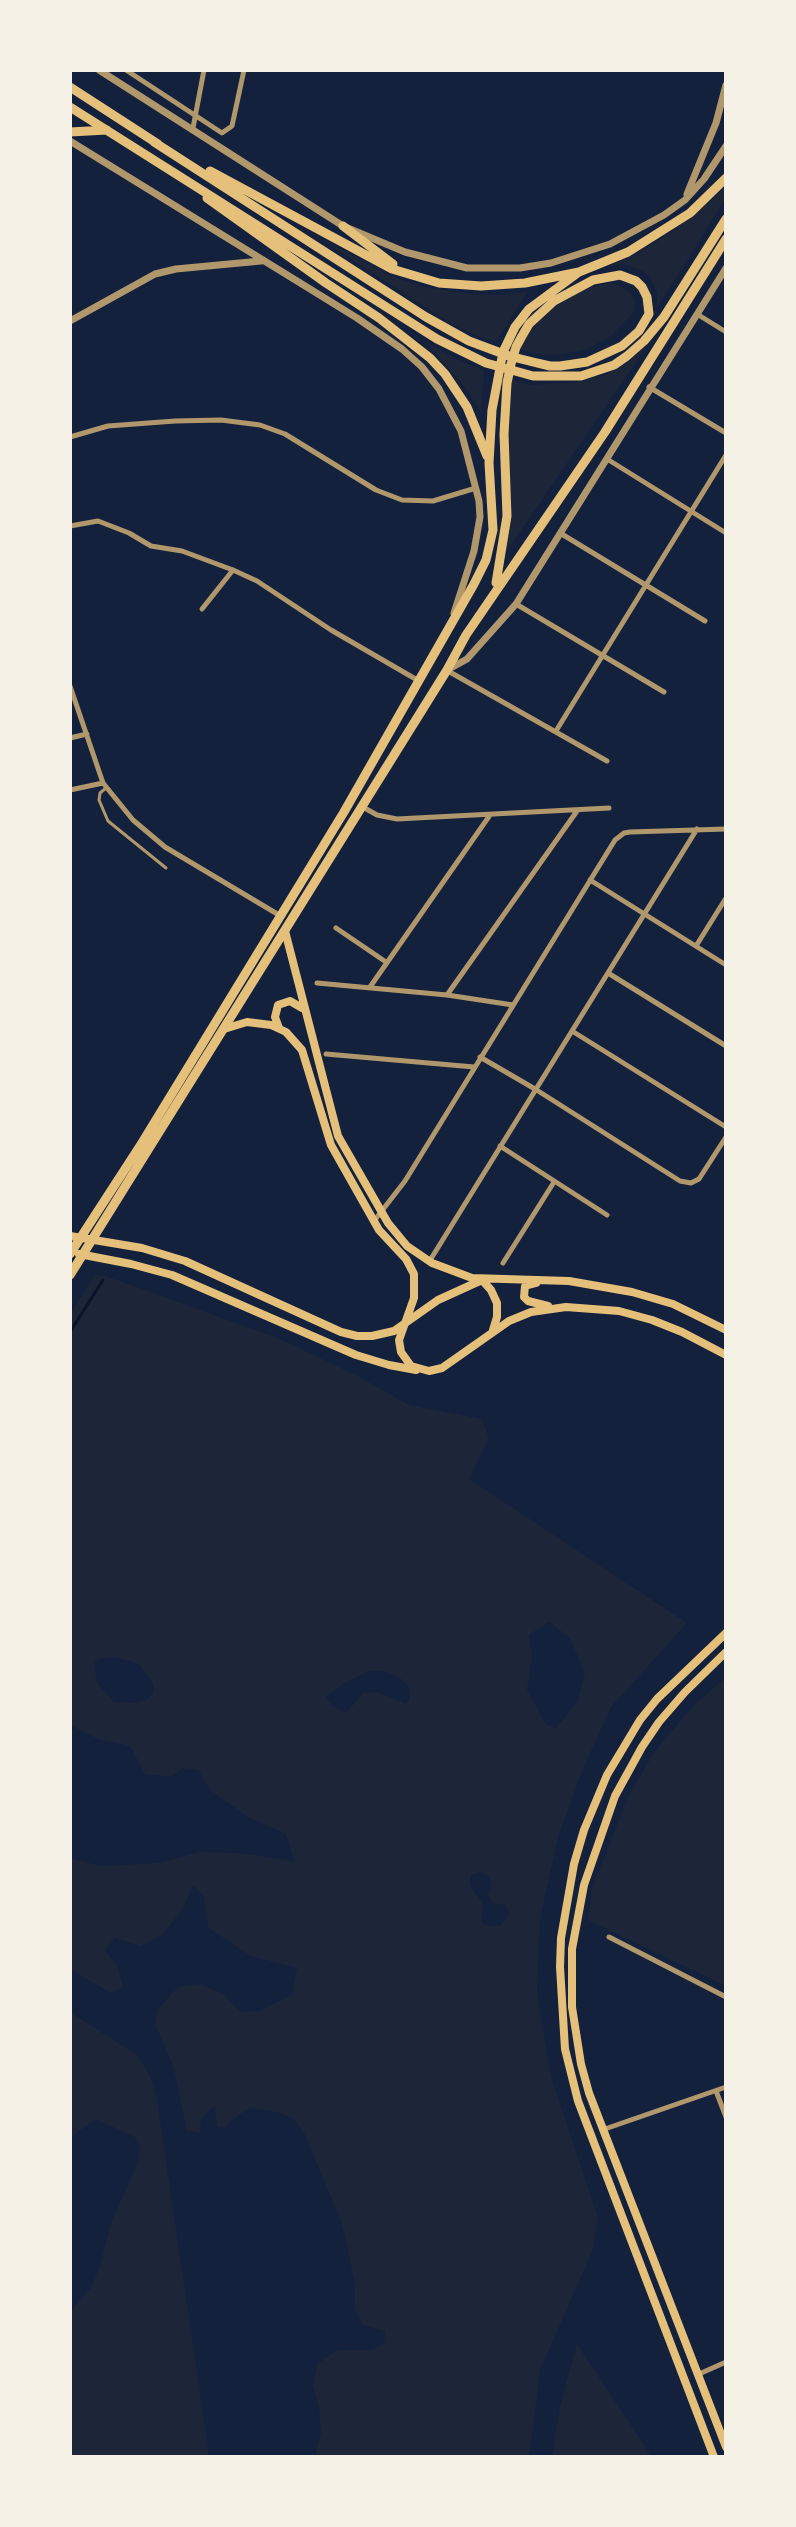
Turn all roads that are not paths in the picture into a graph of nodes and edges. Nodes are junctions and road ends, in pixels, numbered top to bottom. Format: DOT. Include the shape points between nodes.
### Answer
graph roads {
  1 [pos="99,70"];
  2 [pos="126,70"];
  3 [pos="204,70"];
  4 [pos="244,70"];
  5 [pos="726,85"];
  6 [pos="70,87"];
  7 [pos="70,107"];
  8 [pos="197,115"];
  9 [pos="193,128"];
  10 [pos="108,130"];
  11 [pos="70,132"];
  12 [pos="70,141"];
  13 [pos="154,142"];
  14 [pos="726,146"];
  15 [pos="163,164"];
  16 [pos="726,178"];
  17 [pos="685,200"];
  18 [pos="726,219"];
  19 [pos="343,226"];
  20 [pos="726,239"];
  21 [pos="261,261"];
  22 [pos="726,268"];
  23 [pos="579,272"];
  24 [pos="405,273"];
  25 [pos="697,314"];
  26 [pos="70,321"];
  27 [pos="726,332"];
  28 [pos="624,351"];
  29 [pos="649,387"];
  30 [pos="726,433"];
  31 [pos="70,437"];
  32 [pos="726,455"];
  33 [pos="607,459"];
  34 [pos="489,463"];
  35 [pos="477,488"];
  36 [pos="690,510"];
  37 [pos="70,526"];
  38 [pos="560,533"];
  39 [pos="726,533"];
  40 [pos="233,570"];
  41 [pos="645,584"];
  42 [pos="495,590"];
  43 [pos="516,604"];
  44 [pos="202,609"];
  45 [pos="705,621"];
  46 [pos="448,631"];
  47 [pos="601,655"];
  48 [pos="447,670"];
  49 [pos="420,682"];
  50 [pos="70,686"];
  51 [pos="664,692"];
  52 [pos="556,731"];
  53 [pos="87,734"];
  54 [pos="70,738"];
  55 [pos="607,761"];
  56 [pos="105,785"];
  57 [pos="70,790"];
  58 [pos="361,806"];
  59 [pos="609,808"];
  60 [pos="577,810"];
  61 [pos="344,812"];
  62 [pos="490,814"];
  63 [pos="354,818"];
  64 [pos="697,828"];
  65 [pos="726,829"];
  66 [pos="141,849"];
  67 [pos="155,863"];
  68 [pos="166,868"];
  69 [pos="590,880"];
  70 [pos="726,898"];
  71 [pos="643,914"];
  72 [pos="279,915"];
  73 [pos="336,928"];
  74 [pos="285,931"];
  75 [pos="696,946"];
  76 [pos="386,962"];
  77 [pos="726,965"];
  78 [pos="608,973"];
  79 [pos="317,983"];
  80 [pos="370,987"];
  81 [pos="447,995"];
  82 [pos="513,1005"];
  83 [pos="303,1008"];
  84 [pos="279,1028"];
  85 [pos="224,1029"];
  86 [pos="572,1031"];
  87 [pos="726,1046"];
  88 [pos="326,1054"];
  89 [pos="480,1057"];
  90 [pos="474,1067"];
  91 [pos="535,1089"];
  92 [pos="726,1127"];
  93 [pos="725,1139"];
  94 [pos="500,1146"];
  95 [pos="554,1182"];
  96 [pos="382,1212"];
  97 [pos="607,1215"];
  98 [pos="374,1221"];
  99 [pos="70,1236"];
  100 [pos="70,1254"];
  101 [pos="429,1262"];
  102 [pos="503,1263"];
  103 [pos="70,1275"];
  104 [pos="482,1280"];
  105 [pos="569,1281"];
  106 [pos="566,1307"];
  107 [pos="405,1323"];
  108 [pos="726,1330"];
  109 [pos="493,1331"];
  110 [pos="726,1355"];
  111 [pos="423,1370"];
  112 [pos="726,1633"];
  113 [pos="726,1652"];
  114 [pos="609,1937"];
  115 [pos="726,1997"];
  116 [pos="726,2087"];
  117 [pos="716,2091"];
  118 [pos="726,2117"];
  119 [pos="602,2130"];
  120 [pos="726,2362"];
  121 [pos="698,2374"];
  122 [pos="726,2447"];
  123 [pos="714,2457"];
  1 -- 9 [label="street"];
  2 -- 8 [label="street"];
  3 -- 8 [label="street"];
  4 -- 8 [label="street" via="232,126 222,133"];
  5 -- 17 [label="street"];
  6 -- 13 [label="main road"];
  7 -- 10 [label="main road"];
  8 -- 9 [label="street"];
  9 -- 19 [label="street"];
  10 -- 11 [label="main road"];
  10 -- 15 [label="main road"];
  12 -- 21 [label="street"];
  13 -- 24 [label="main road"];
  13 -- 28 [label="main road" via="469,341 550,366"];
  14 -- 17 [label="street"];
  15 -- 28 [label="main road" via="466,354 513,372 550,378 581,376 614,365"];
  15 -- 34 [label="main road" via="430,358 467,407"];
  16 -- 23 [label="main road" via="674,225"];
  17 -- 19 [label="street" via="610,244 520,268 467,268 433,261"];
  18 -- 28 [label="main road" via="664,317 644,341"];
  19 -- 24 [label="main road"];
  20 -- 42 [label="main road" via="605,432"];
  21 -- 26 [label="street" via="155,274"];
  21 -- 35 [label="street" via="357,318 422,367 461,431"];
  22 -- 25 [label="street"];
  23 -- 24 [label="main road" via="481,286 439,283"];
  23 -- 34 [label="main road" via="529,309 509,339 494,388"];
  25 -- 27 [label="street"];
  25 -- 29 [label="street"];
  28 -- 42 [label="main road" via="649,307 642,287 620,275 593,280 554,301 516,347 507,383 507,516"];
  29 -- 30 [label="street"];
  29 -- 33 [label="street"];
  31 -- 35 [label="street" via="108,426 221,420 285,434 376,490 402,500 433,501"];
  32 -- 36 [label="street"];
  33 -- 36 [label="street"];
  33 -- 38 [label="street"];
  34 -- 46 [label="main road" via="490,544"];
  35 -- 46 [label="street" via="478,534"];
  36 -- 39 [label="street"];
  36 -- 41 [label="street"];
  37 -- 40 [label="street" via="98,521 151,546"];
  38 -- 41 [label="street"];
  38 -- 43 [label="street"];
  40 -- 44 [label="street"];
  40 -- 49 [label="street"];
  41 -- 45 [label="street"];
  41 -- 47 [label="street"];
  42 -- 48 [label="main road"];
  43 -- 47 [label="street"];
  43 -- 48 [label="street" via="467,659"];
  46 -- 49 [label="main road"];
  47 -- 51 [label="street"];
  47 -- 52 [label="street"];
  48 -- 52 [label="street"];
  48 -- 58 [label="main road"];
  49 -- 61 [label="main road"];
  50 -- 53 [label="street"];
  52 -- 55 [label="street"];
  53 -- 54 [label="street"];
  53 -- 56 [label="street"];
  56 -- 57 [label="street"];
  56 -- 66 [label="lane" via="99,800 108,821"];
  56 -- 72 [label="street" via="160,843"];
  58 -- 62 [label="street" via="390,819"];
  58 -- 63 [label="main road"];
  59 -- 60 [label="street"];
  60 -- 62 [label="street"];
  60 -- 81 [label="street"];
  61 -- 63 [label="main road"];
  61 -- 72 [label="main road"];
  62 -- 76 [label="street"];
  63 -- 74 [label="main road"];
  64 -- 65 [label="street"];
  64 -- 69 [label="street" via="624,833"];
  64 -- 71 [label="street"];
  66 -- 67 [label="lane"];
  66 -- 68 [label="lane"];
  69 -- 71 [label="street"];
  69 -- 82 [label="street"];
  70 -- 75 [label="street"];
  71 -- 75 [label="street"];
  71 -- 78 [label="street"];
  72 -- 100 [label="main road"];
  73 -- 76 [label="street"];
  74 -- 83 [label="main road"];
  74 -- 85 [label="main road"];
  75 -- 77 [label="street"];
  76 -- 80 [label="street"];
  78 -- 86 [label="street"];
  78 -- 87 [label="street"];
  79 -- 80 [label="street"];
  80 -- 81 [label="street"];
  81 -- 82 [label="street"];
  82 -- 89 [label="street"];
  83 -- 84 [label="main road" via="290,1001 278,1005"];
  83 -- 96 [label="main road" via="338,1136"];
  84 -- 85 [label="main road" via="255,1022"];
  84 -- 98 [label="main road" via="306,1057 327,1136"];
  85 -- 103 [label="main road"];
  86 -- 91 [label="street"];
  86 -- 92 [label="street"];
  88 -- 90 [label="street"];
  89 -- 90 [label="street"];
  89 -- 91 [label="street"];
  90 -- 96 [label="street"];
  91 -- 93 [label="street" via="684,1182 696,1181"];
  91 -- 94 [label="street"];
  94 -- 95 [label="street"];
  94 -- 101 [label="street"];
  95 -- 97 [label="street"];
  95 -- 102 [label="street"];
  96 -- 98 [label="street"];
  96 -- 101 [label="main road" via="407,1246"];
  98 -- 107 [label="main road" via="414,1274 416,1292"];
  99 -- 107 [label="main road" via="185,1261 349,1334 380,1335"];
  100 -- 111 [label="main road" via="195,1283 356,1355"];
  101 -- 104 [label="main road"];
  104 -- 105 [label="main road"];
  104 -- 107 [label="main road"];
  104 -- 109 [label="main road" via="497,1303"];
  105 -- 106 [label="main road" via="530,1284 523,1290 528,1301"];
  105 -- 108 [label="main road" via="649,1296"];
  106 -- 109 [label="main road" via="531,1312"];
  106 -- 110 [label="main road" via="652,1320"];
  107 -- 111 [label="main road" via="401,1352"];
  109 -- 111 [label="main road" via="448,1365"];
  112 -- 123 [label="main road" via="657,1699 607,1775 574,1864 560,1967 565,2049 578,2101"];
  113 -- 119 [label="main road" via="685,1692 642,1747 615,1796 584,1885 572,1949 572,2007 581,2064"];
  114 -- 115 [label="street"];
  116 -- 117 [label="street"];
  117 -- 118 [label="street"];
  117 -- 119 [label="street"];
  119 -- 121 [label="main road"];
  120 -- 121 [label="street"];
  121 -- 122 [label="main road"];
}
